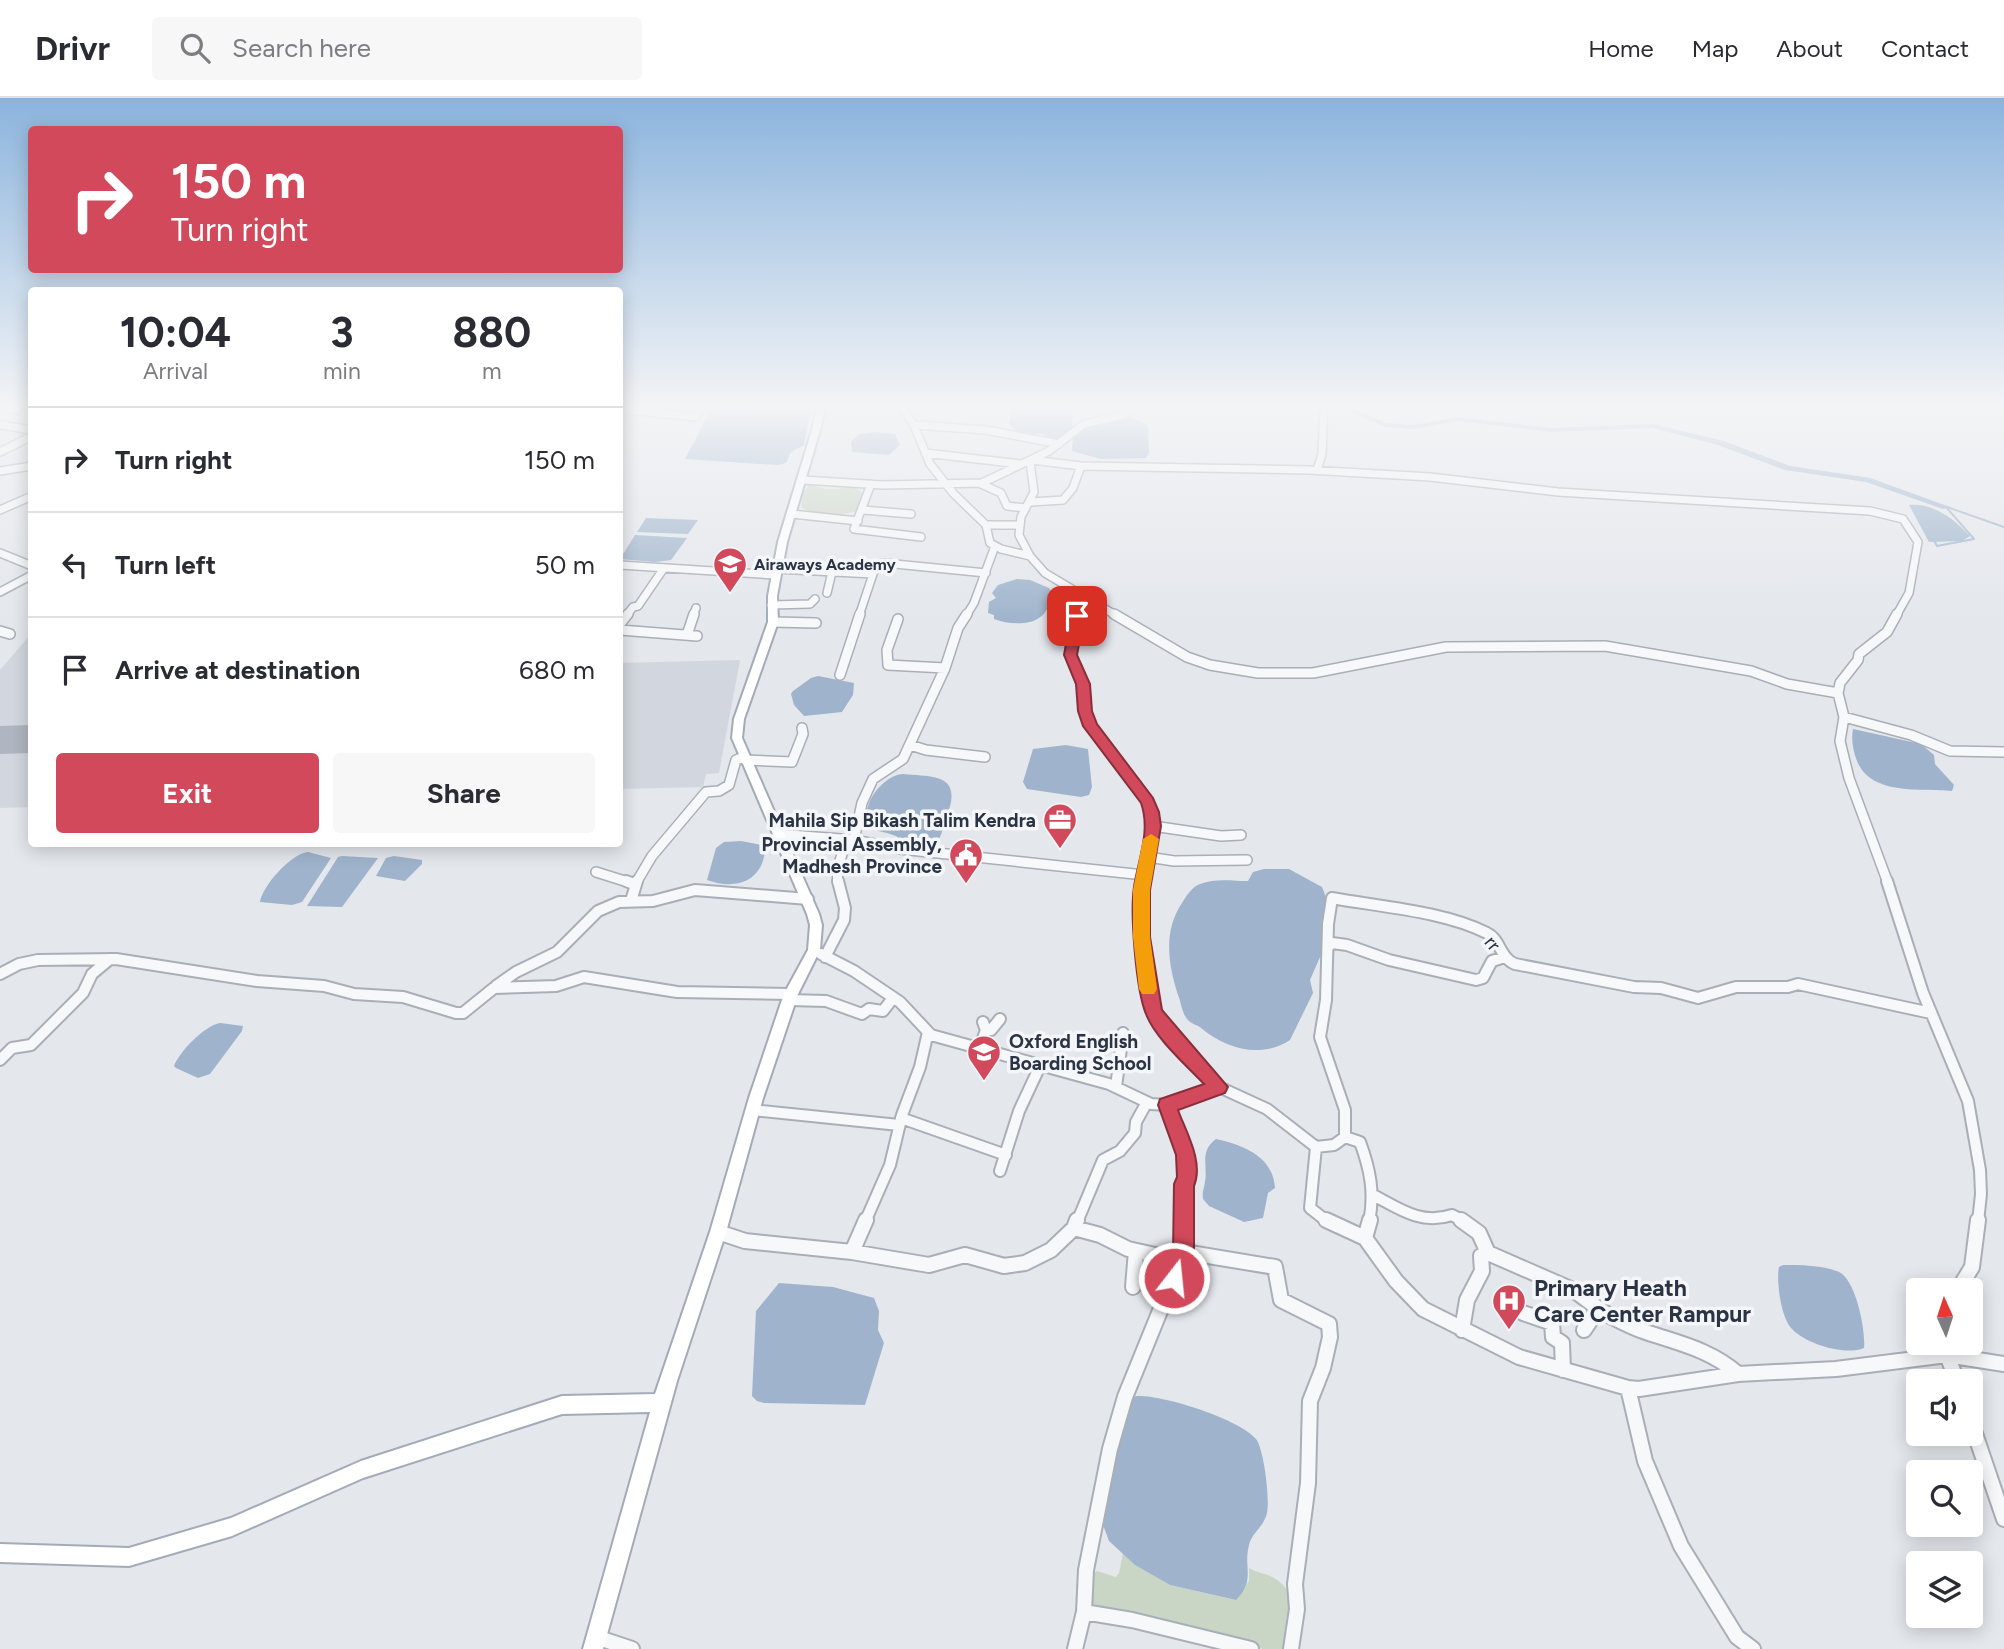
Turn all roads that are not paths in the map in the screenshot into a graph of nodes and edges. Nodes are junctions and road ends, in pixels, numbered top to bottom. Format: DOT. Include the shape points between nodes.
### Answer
graph roads {
  1 [pos="803,476"];
  2 [pos="940,476"];
  3 [pos="996,476"];
  4 [pos="1032,476"];
  5 [pos="1077,476"];
  6 [pos="1416,476"];
  7 [pos="802,480"];
  8 [pos="871,484"];
  9 [pos="980,484"];
  10 [pos="946,486"];
  11 [pos="28,498"];
  12 [pos="1028,505"];
  13 [pos="863,510"];
  14 [pos="2,511"];
  15 [pos="792,514"];
  16 [pos="911,514"];
  17 [pos="1004,515"];
  18 [pos="858,521"];
  19 [pos="986,525"];
  20 [pos="1020,525"];
  21 [pos="921,537"];
  22 [pos="995,546"];
  23 [pos="0,553"];
  24 [pos="1030,555"];
  25 [pos="28,564"];
  26 [pos="623,565"];
  27 [pos="664,568"];
  28 [pos="775,572"];
  29 [pos="832,572"];
  30 [pos="986,573"];
  31 [pos="873,574"];
  32 [pos="28,577"];
  33 [pos="0,592"];
  34 [pos="827,593"];
  35 [pos="1087,598"];
  36 [pos="815,599"];
  37 [pos="771,605"];
  38 [pos="696,608"];
  39 [pos="898,619"];
  40 [pos="623,620"];
  41 [pos="773,622"];
  42 [pos="816,623"];
  43 [pos="623,630"];
  44 [pos="0,631"];
  45 [pos="10,634"];
  46 [pos="687,635"];
  47 [pos="697,636"];
  48 [pos="945,668"];
  49 [pos="840,675"];
  50 [pos="1838,693"];
  51 [pos="1844,718"];
  52 [pos="802,729"];
  53 [pos="910,745"];
  54 [pos="2004,752"];
  55 [pos="985,757"];
  56 [pos="744,758"];
  57 [pos="1153,826"];
  58 [pos="776,834"];
  59 [pos="1241,835"];
  60 [pos="854,840"];
  61 [pos="1148,857"];
  62 [pos="1247,860"];
  63 [pos="596,872"];
  64 [pos="1144,874"];
  65 [pos="634,884"];
  66 [pos="808,899"];
  67 [pos="631,901"];
  68 [pos="1329,946"];
  69 [pos="820,953"];
  70 [pos="1504,957"];
  71 [pos="110,959"];
  72 [pos="0,974"];
  73 [pos="494,988"];
  74 [pos="790,997"];
  75 [pos="893,998"];
  76 [pos="1931,1013"];
  77 [pos="1000,1019"];
  78 [pos="928,1032"];
  79 [pos="1123,1033"];
  80 [pos="980,1047"];
  81 [pos="0,1060"];
  82 [pos="1040,1066"];
  83 [pos="1116,1087"];
  84 [pos="1219,1087"];
  85 [pos="1147,1102"];
  86 [pos="1167,1105"];
  87 [pos="752,1110"];
  88 [pos="900,1122"];
  89 [pos="1345,1137"];
  90 [pos="1316,1147"];
  91 [pos="1006,1154"];
  92 [pos="999,1171"];
  93 [pos="1375,1196"];
  94 [pos="1074,1228"];
  95 [pos="718,1232"];
  96 [pos="1365,1238"];
  97 [pos="1136,1251"];
  98 [pos="852,1252"];
  99 [pos="1488,1253"];
  100 [pos="1182,1256"];
  101 [pos="1965,1278"];
  102 [pos="1133,1287"];
  103 [pos="1603,1312"];
  104 [pos="1523,1313"];
  105 [pos="1462,1329"];
  106 [pos="1584,1330"];
  107 [pos="1918,1355"];
  108 [pos="1972,1355"];
  109 [pos="2004,1364"];
  110 [pos="1563,1370"];
  111 [pos="1738,1374"];
  112 [pos="1628,1388"];
  113 [pos="662,1403"];
  114 [pos="1979,1446"];
  115 [pos="2004,1519"];
  116 [pos="0,1553"];
  117 [pos="1084,1612"];
  118 [pos="594,1643"];
  119 [pos="632,1649"];
  120 [pos="1075,1649"];
  121 [pos="1251,1649"];
  122 [pos="1291,1649"];
  123 [pos="1754,1649"];
  1 -- 7 [label="main road"];
  2 -- 10 [label="street"];
  3 -- 9 [label="street"];
  4 -- 12 [label="street" via="1035,484"];
  5 -- 12 [label="street" via="1063,500"];
  6 -- 50 [label="street" via="1558,492 1899,516 1918,542 1909,593 1887,632 1859,654"];
  7 -- 8 [label="street"];
  7 -- 15 [label="main road"];
  8 -- 10 [label="street"];
  8 -- 13 [label="street"];
  9 -- 10 [label="street"];
  9 -- 17 [label="street" via="1006,496"];
  10 -- 19 [label="street"];
  11 -- 14 [label="street"];
  12 -- 17 [label="street"];
  12 -- 20 [label="street"];
  13 -- 16 [label="street"];
  13 -- 18 [label="street"];
  15 -- 18 [label="street"];
  15 -- 28 [label="main road"];
  17 -- 19 [label="street"];
  17 -- 20 [label="street"];
  18 -- 21 [label="street" via="854,529"];
  19 -- 22 [label="street"];
  20 -- 24 [label="street"];
  22 -- 24 [label="street"];
  22 -- 30 [label="street"];
  23 -- 25 [label="street"];
  24 -- 35 [label="street" via="1045,573"];
  26 -- 27 [label="street"];
  27 -- 28 [label="street"];
  27 -- 40 [label="street"];
  28 -- 29 [label="street"];
  28 -- 37 [label="main road"];
  29 -- 31 [label="street"];
  29 -- 34 [label="street"];
  30 -- 31 [label="street" via="885,563 878,564"];
  30 -- 48 [label="street" via="958,628"];
  31 -- 49 [label="street"];
  32 -- 33 [label="street"];
  35 -- 50 [label="street" via="1187,657 1258,673 1313,673 1446,648 1605,646 1751,671 1787,684"];
  35 -- 57 [label="street" via="1077,616 1070,655 1083,684 1085,711 1090,726 1148,802"];
  36 -- 37 [label="street" via="810,604"];
  37 -- 41 [label="main road"];
  38 -- 46 [label="street"];
  39 -- 48 [label="street" via="887,650 888,665"];
  41 -- 42 [label="street"];
  41 -- 56 [label="main road" via="739,719 737,738"];
  43 -- 46 [label="street"];
  44 -- 45 [label="street"];
  46 -- 47 [label="street"];
  48 -- 53 [label="street"];
  50 -- 51 [label="street"];
  51 -- 54 [label="street" via="1950,751"];
  51 -- 76 [label="street" via="1840,741 1849,778 1880,855"];
  52 -- 56 [label="street" via="792,762"];
  53 -- 55 [label="street"];
  53 -- 60 [label="street" via="900,762 873,779"];
  56 -- 58 [label="main road"];
  56 -- 65 [label="street" via="736,760 729,785 706,792 664,837"];
  57 -- 59 [label="street"];
  57 -- 61 [label="street"];
  58 -- 60 [label="street"];
  58 -- 66 [label="main road"];
  60 -- 64 [label="street" via="900,849"];
  60 -- 69 [label="street" via="843,852 837,877 844,919"];
  61 -- 62 [label="street"];
  61 -- 64 [label="street"];
  63 -- 65 [label="street"];
  64 -- 84 [label="street" via="1141,937 1154,1013"];
  65 -- 67 [label="street"];
  66 -- 67 [label="street" via="695,890 653,901"];
  66 -- 69 [label="main road"];
  67 -- 73 [label="street" via="605,906 557,952"];
  68 -- 70 [label="street" via="1347,945 1476,980 1485,975 1492,961"];
  68 -- 70 [label="street, rr" via="1332,898 1457,921 1491,934"];
  68 -- 89 [label="street, rr" via="1321,1037 1345,1110"];
  69 -- 74 [label="main road"];
  69 -- 75 [label="street"];
  70 -- 76 [label="street, rr" via="1528,967 1698,998 1736,987 1798,984"];
  71 -- 72 [label="street" via="38,960"];
  71 -- 73 [label="street" via="403,997 456,1013 463,1013"];
  71 -- 81 [label="street" via="32,1045 12,1048"];
  73 -- 74 [label="street" via="556,986 584,977 677,992"];
  74 -- 75 [label="street" via="823,1000 862,1014 869,1009 883,1010"];
  74 -- 87 [label="main road"];
  75 -- 78 [label="street"];
  76 -- 101 [label="street" via="1968,1101 1980,1170 1972,1267"];
  77 -- 80 [label="street" via="991,1030 984,1026"];
  78 -- 80 [label="street"];
  78 -- 88 [label="street"];
  79 -- 83 [label="street"];
  80 -- 82 [label="street"];
  82 -- 83 [label="street"];
  82 -- 91 [label="street"];
  83 -- 85 [label="street"];
  84 -- 86 [label="street"];
  84 -- 90 [label="street" via="1267,1109"];
  85 -- 86 [label="street"];
  85 -- 94 [label="street" via="1135,1133 1120,1151 1103,1160"];
  86 -- 100 [label="street" via="1185,1155"];
  87 -- 88 [label="street"];
  87 -- 95 [label="main road"];
  88 -- 91 [label="street"];
  88 -- 98 [label="street" via="884,1181"];
  89 -- 90 [label="street" via="1335,1145"];
  89 -- 93 [label="street" via="1360,1142"];
  90 -- 96 [label="street" via="1310,1208 1333,1225"];
  91 -- 92 [label="street"];
  93 -- 96 [label="street"];
  93 -- 99 [label="street" via="1424,1220 1452,1215 1472,1224 1483,1235"];
  94 -- 97 [label="street"];
  94 -- 98 [label="street" via="1042,1254 1004,1266 965,1255 929,1265"];
  95 -- 98 [label="street" via="745,1241"];
  95 -- 113 [label="main road"];
  96 -- 105 [label="street" via="1423,1309"];
  97 -- 100 [label="street"];
  97 -- 102 [label="street"];
  99 -- 103 [label="street" via="1575,1291"];
  99 -- 105 [label="street" via="1481,1256 1482,1271 1466,1300"];
  100 -- 117 [label="street" via="1125,1397 1110,1449 1086,1570"];
  100 -- 122 [label="street" via="1275,1267 1281,1300 1329,1324 1323,1368 1310,1401 1308,1483"];
  103 -- 106 [label="street" via="1594,1315"];
  103 -- 111 [label="street" via="1633,1328 1704,1351"];
  104 -- 110 [label="street" via="1552,1323 1553,1337 1562,1343"];
  105 -- 110 [label="street" via="1519,1357"];
  107 -- 111 [label="street" via="1848,1368"];
  108 -- 109 [label="street"];
  110 -- 112 [label="street"];
  111 -- 112 [label="street"];
  112 -- 123 [label="street" via="1645,1461 1681,1546 1737,1637"];
  113 -- 116 [label="main road" via="562,1405 361,1470 232,1527 128,1557"];
  113 -- 118 [label="main road"];
  114 -- 115 [label="street"];
  117 -- 120 [label="street"];
  117 -- 121 [label="street"];
  118 -- 119 [label="street"];
}
